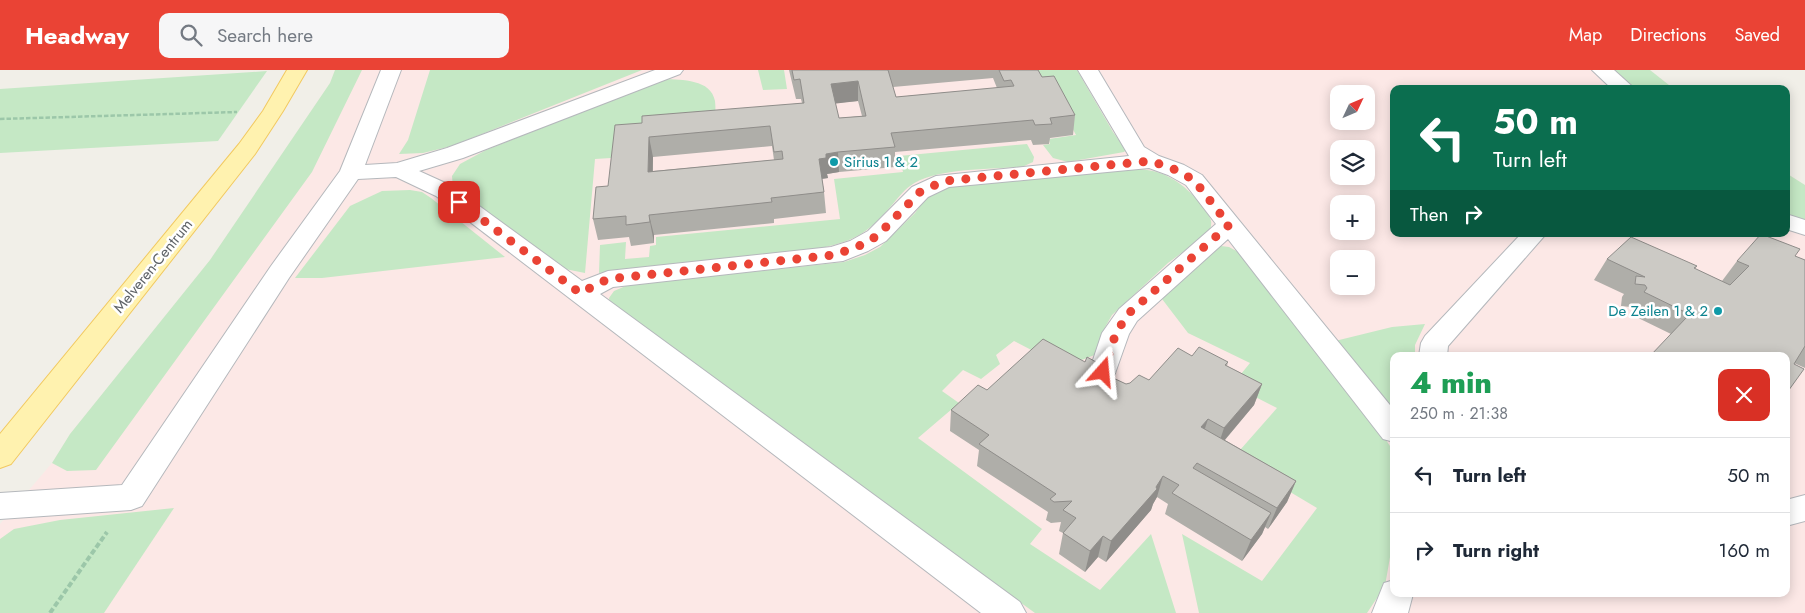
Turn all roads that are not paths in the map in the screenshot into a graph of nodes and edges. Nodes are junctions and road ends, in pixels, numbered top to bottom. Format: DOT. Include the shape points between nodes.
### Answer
graph roads {
  1 [pos="297,70"];
  2 [pos="391,70"];
  3 [pos="673,70"];
  4 [pos="1088,70"];
  5 [pos="1602,70"];
  6 [pos="1621,85"];
  7 [pos="1151,161"];
  8 [pos="399,170"];
  9 [pos="351,172"];
  10 [pos="1790,222"];
  11 [pos="1229,225"];
  12 [pos="1805,228"];
  13 [pos="1531,237"];
  14 [pos="580,293"];
  15 [pos="1434,352"];
  16 [pos="1103,372"];
  17 [pos="1390,426"];
  18 [pos="0,456"];
  19 [pos="0,506"];
  20 [pos="1805,508"];
  21 [pos="1790,512"];
  22 [pos="1395,597"];
  23 [pos="1008,613"];
  24 [pos="1390,613"];
  1 -- 18 [label="main road, Melveren-Centrum" via="273,112 241,157"];
  2 -- 9 [label="lane"];
  3 -- 8 [label="lane" via="455,153"];
  4 -- 7 [label="lane" via="1136,151"];
  5 -- 6 [label="lane"];
  7 -- 11 [label="lane" via="1194,180"];
  7 -- 14 [label="lane" via="944,181 920,192 877,236 834,255 608,279"];
  8 -- 9 [label="lane"];
  8 -- 14 [label="lane" via="444,191"];
  9 -- 19 [label="lane" via="280,272 131,496"];
  10 -- 12 [label="lane"];
  11 -- 16 [label="lane" via="1128,314 1116,333"];
  11 -- 17 [label="lane"];
  13 -- 15 [label="lane" via="1435,343"];
  14 -- 23 [label="lane"];
  20 -- 21 [label="lane"];
  22 -- 24 [label="lane"];
}
